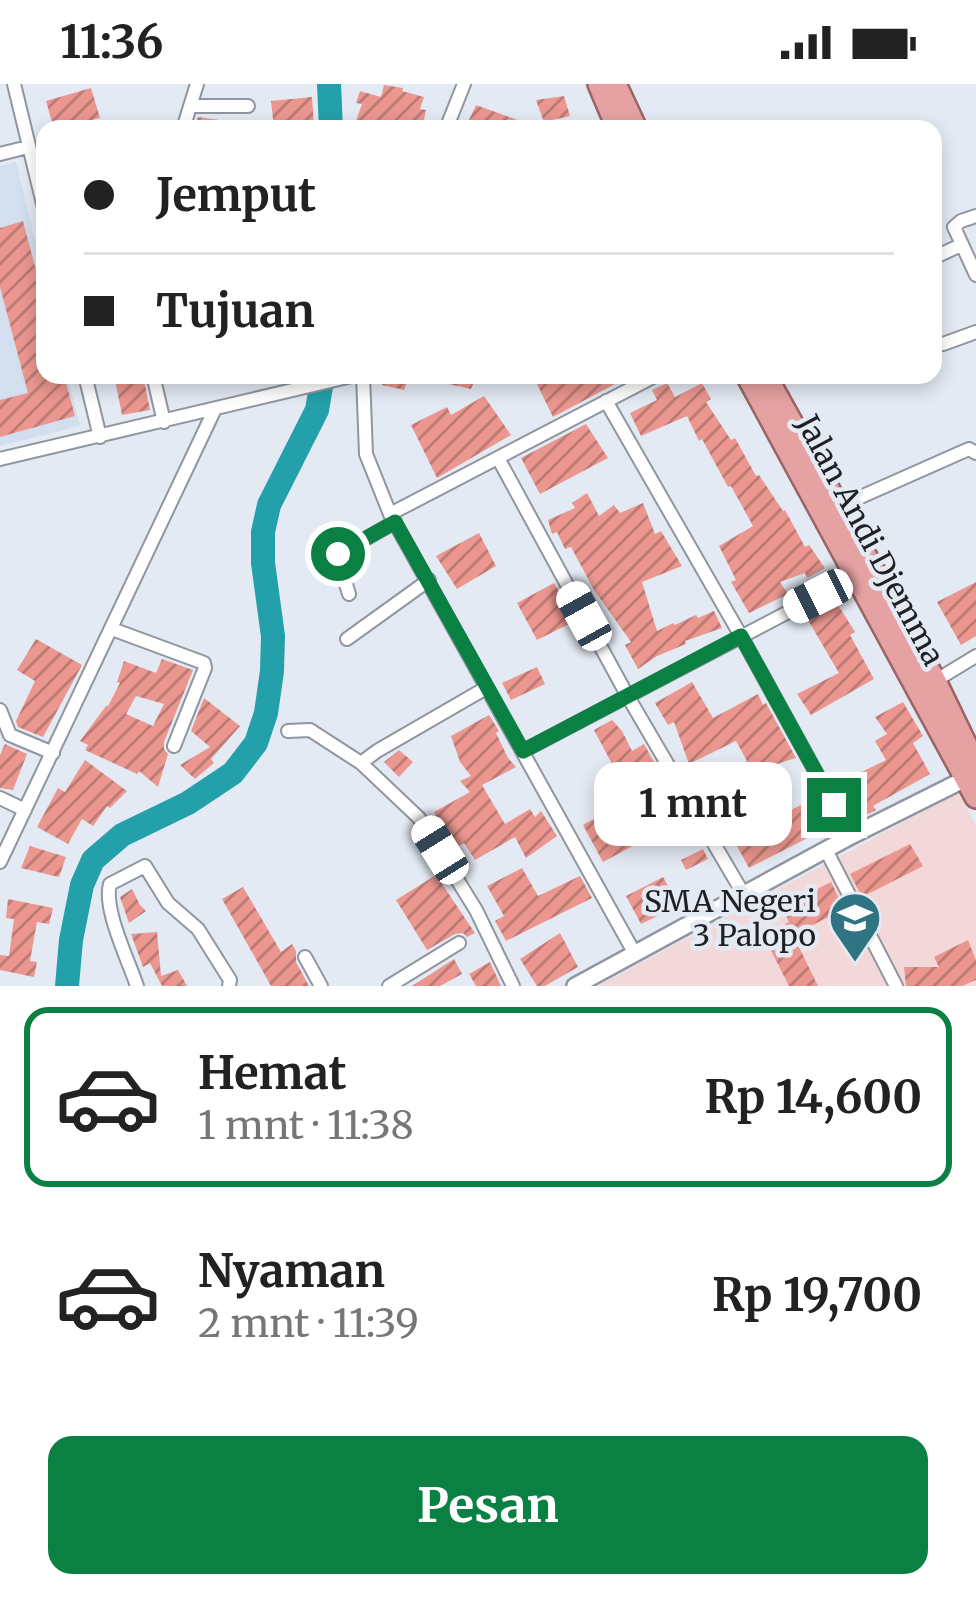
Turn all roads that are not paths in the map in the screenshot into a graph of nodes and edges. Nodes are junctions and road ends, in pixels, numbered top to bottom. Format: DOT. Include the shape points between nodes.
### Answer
graph roads {
  1 [pos="197,84"];
  2 [pos="464,84"];
  3 [pos="599,84"];
  4 [pos="616,84"];
  5 [pos="19,85"];
  6 [pos="190,106"];
  7 [pos="248,106"];
  8 [pos="186,120"];
  9 [pos="450,120"];
  10 [pos="623,120"];
  11 [pos="28,148"];
  12 [pos="0,154"];
  13 [pos="36,178"];
  14 [pos="976,216"];
  15 [pos="961,245"];
  16 [pos="942,254"];
  17 [pos="976,274"];
  18 [pos="976,332"];
  19 [pos="943,344"];
  20 [pos="87,384"];
  21 [pos="155,384"];
  22 [pos="321,384"];
  23 [pos="356,384"];
  24 [pos="639,384"];
  25 [pos="752,384"];
  26 [pos="770,384"];
  27 [pos="606,401"];
  28 [pos="214,411"];
  29 [pos="164,422"];
  30 [pos="100,437"];
  31 [pos="976,453"];
  32 [pos="498,458"];
  33 [pos="0,459"];
  34 [pos="838,507"];
  35 [pos="393,518"];
  36 [pos="856,576"];
  37 [pos="429,580"];
  38 [pos="350,594"];
  39 [pos="112,629"];
  40 [pos="741,636"];
  41 [pos="347,639"];
  42 [pos="976,656"];
  43 [pos="934,681"];
  44 [pos="486,688"];
  45 [pos="627,694"];
  46 [pos="0,710"];
  47 [pos="288,731"];
  48 [pos="174,746"];
  49 [pos="523,751"];
  50 [pos="53,753"];
  51 [pos="362,764"];
  52 [pos="974,779"];
  53 [pos="0,798"];
  54 [pos="25,810"];
  55 [pos="851,836"];
  56 [pos="826,850"];
  57 [pos="0,862"];
  58 [pos="744,896"];
  59 [pos="459,943"];
  60 [pos="635,954"];
  61 [pos="305,957"];
  62 [pos="137,986"];
  63 [pos="229,986"];
  64 [pos="321,986"];
  65 [pos="389,986"];
  66 [pos="512,986"];
  67 [pos="575,986"];
  68 [pos="896,986"];
  1 -- 6 [label="street"];
  2 -- 9 [label="street"];
  3 -- 10 [label="highway"];
  4 -- 10 [label="highway"];
  5 -- 11 [label="street"];
  6 -- 7 [label="street"];
  6 -- 8 [label="street"];
  11 -- 12 [label="street"];
  11 -- 13 [label="street"];
  14 -- 15 [label="street" via="955,224"];
  15 -- 16 [label="street"];
  15 -- 17 [label="street"];
  18 -- 19 [label="street"];
  20 -- 30 [label="street"];
  21 -- 29 [label="street"];
  22 -- 28 [label="street"];
  23 -- 35 [label="street" via="366,454"];
  24 -- 27 [label="street"];
  25 -- 36 [label="highway, Jalan Andi Djemma"];
  26 -- 34 [label="highway, Jalan Andi Djemma"];
  27 -- 32 [label="street"];
  27 -- 40 [label="street"];
  28 -- 29 [label="street"];
  28 -- 39 [label="street"];
  29 -- 30 [label="street"];
  30 -- 33 [label="street"];
  31 -- 34 [label="street" via="962,452"];
  32 -- 35 [label="street"];
  32 -- 45 [label="street"];
  34 -- 43 [label="highway, Jalan Andi Djemma"];
  35 -- 37 [label="street"];
  35 -- 38 [label="street" via="337,555"];
  36 -- 40 [label="street"];
  36 -- 52 [label="highway, Jalan Andi Djemma"];
  37 -- 41 [label="street"];
  37 -- 44 [label="street"];
  39 -- 48 [label="street" via="202,662"];
  39 -- 50 [label="street"];
  40 -- 45 [label="street"];
  40 -- 55 [label="street"];
  42 -- 43 [label="street"];
  43 -- 52 [label="highway, Jalan Andi Djemma"];
  44 -- 49 [label="street"];
  44 -- 51 [label="street"];
  45 -- 49 [label="street"];
  45 -- 58 [label="street"];
  46 -- 50 [label="street" via="10,735"];
  47 -- 51 [label="street" via="310,730"];
  49 -- 60 [label="street"];
  50 -- 54 [label="street"];
  51 -- 66 [label="street" via="419,818"];
  52 -- 55 [label="street"];
  53 -- 54 [label="street"];
  54 -- 57 [label="street"];
  55 -- 56 [label="street"];
  56 -- 58 [label="street"];
  56 -- 68 [label="street"];
  58 -- 60 [label="street"];
  59 -- 65 [label="street"];
  60 -- 67 [label="street"];
  61 -- 64 [label="street"];
  62 -- 63 [label="street" via="107,892 145,866 168,903 198,929"];
}
